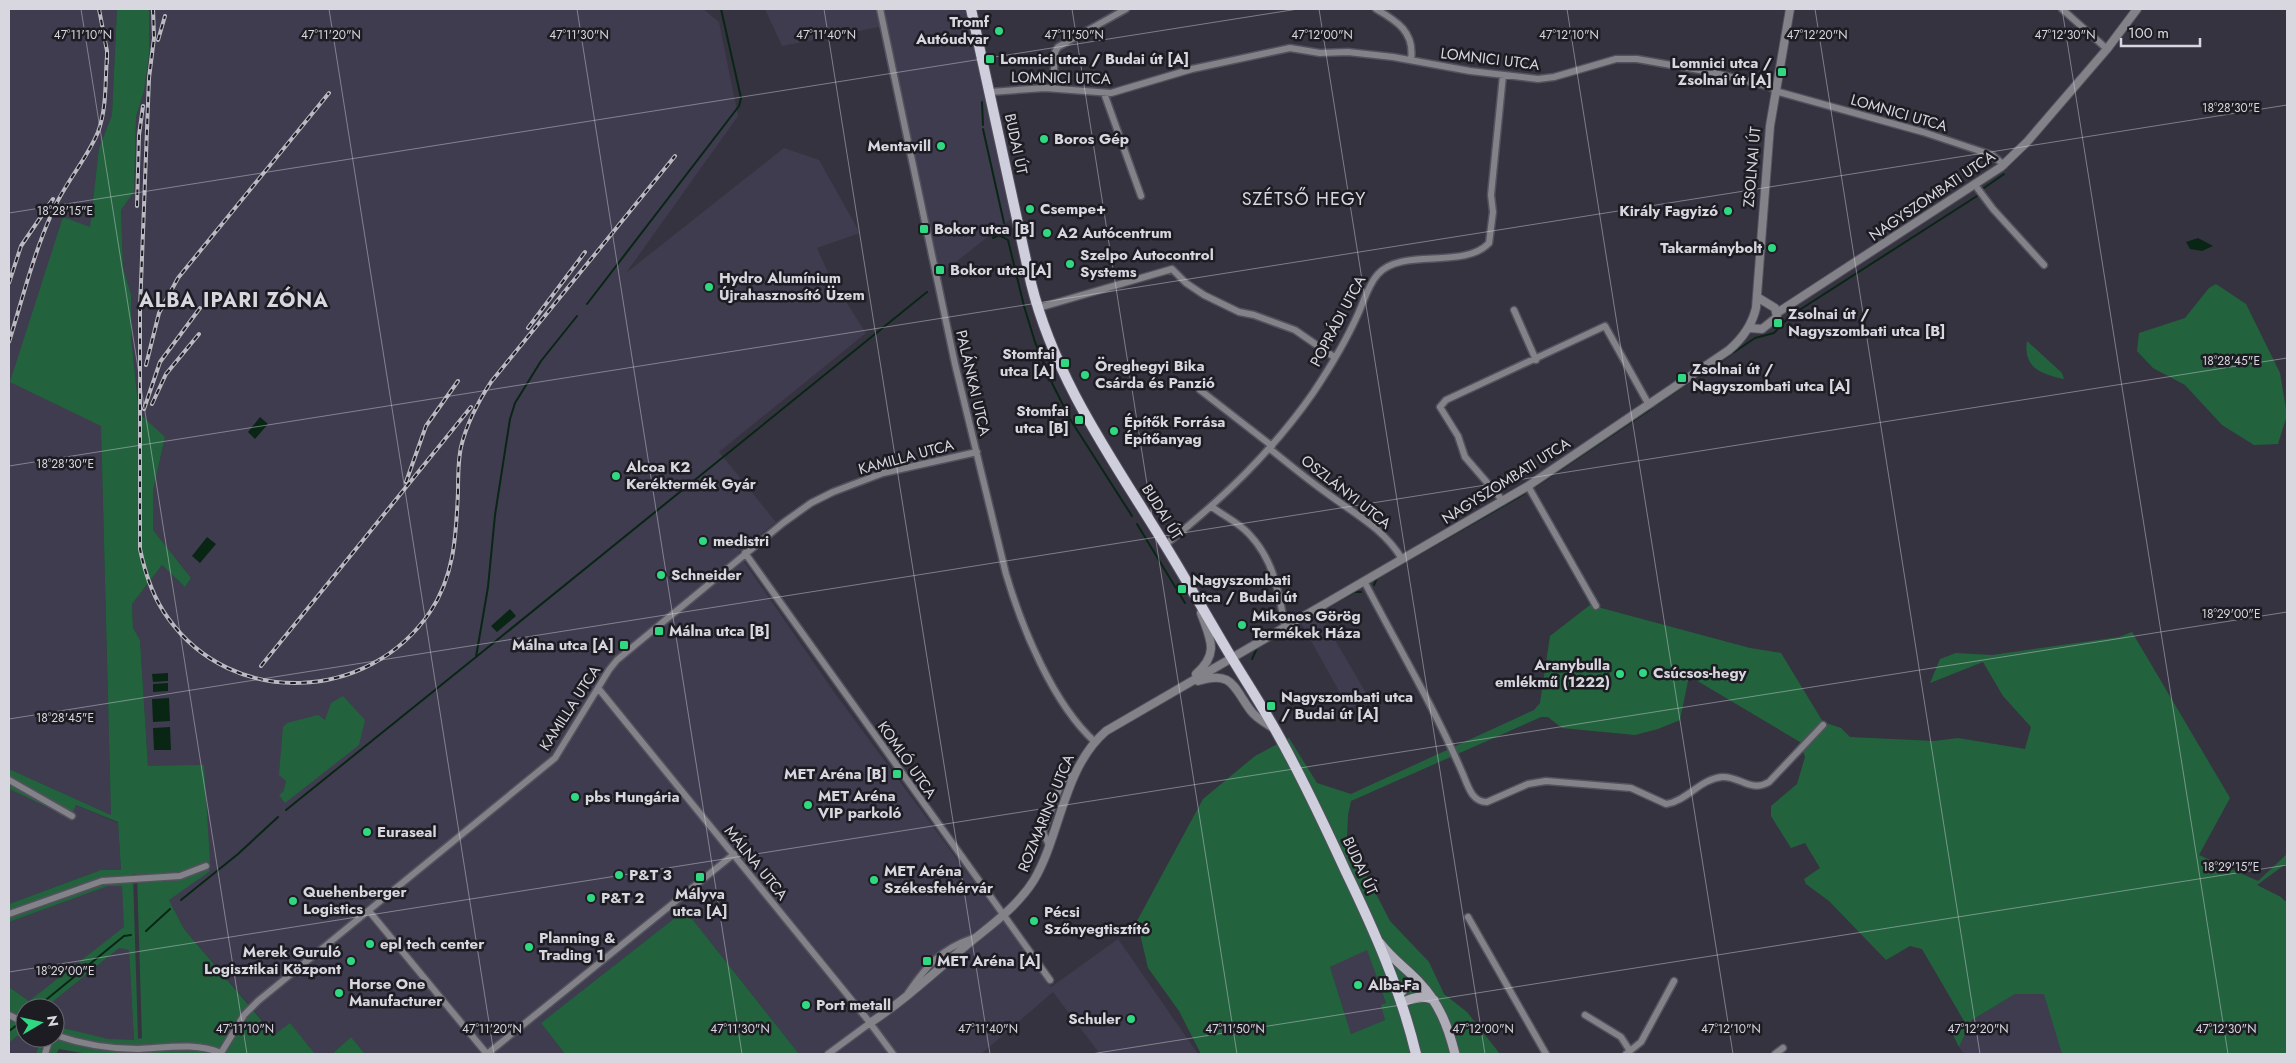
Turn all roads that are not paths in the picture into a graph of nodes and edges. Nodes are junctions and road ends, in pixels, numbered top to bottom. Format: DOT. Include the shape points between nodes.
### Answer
graph roads {
  1 [pos="880,9"];
  2 [pos="971,9"];
  3 [pos="1126,9"];
  4 [pos="1376,9"];
  5 [pos="1790,9"];
  6 [pos="2062,9"];
  7 [pos="2137,9"];
  8 [pos="2107,50"];
  9 [pos="1411,60"];
  10 [pos="1503,75"];
  11 [pos="1053,88"];
  12 [pos="1774,90"];
  13 [pos="990,92"];
  14 [pos="1104,93"];
  15 [pos="2004,165"];
  16 [pos="1975,185"];
  17 [pos="1141,196"];
  18 [pos="2044,265"];
  19 [pos="1756,297"];
  20 [pos="1038,308"];
  21 [pos="1514,310"];
  22 [pos="1778,313"];
  23 [pos="1749,328"];
  24 [pos="1334,358"];
  25 [pos="1536,360"];
  26 [pos="1200,390"];
  27 [pos="1649,405"];
  28 [pos="1271,447"];
  29 [pos="977,452"];
  30 [pos="1528,486"];
  31 [pos="1503,501"];
  32 [pos="1212,507"];
  33 [pos="1165,545"];
  34 [pos="745,553"];
  35 [pos="1402,559"];
  36 [pos="1364,581"];
  37 [pos="1197,599"];
  38 [pos="1596,606"];
  39 [pos="1285,626"];
  40 [pos="1232,658"];
  41 [pos="1184,685"];
  42 [pos="598,688"];
  43 [pos="1823,725"];
  44 [pos="1276,730"];
  45 [pos="1094,742"];
  46 [pos="9,780"];
  47 [pos="72,816"];
  48 [pos="734,854"];
  49 [pos="206,866"];
  50 [pos="369,911"];
  51 [pos="9,914"];
  52 [pos="1002,915"];
  53 [pos="1468,916"];
  54 [pos="1374,934"];
  55 [pos="1050,980"];
  56 [pos="1674,981"];
  57 [pos="1421,985"];
  58 [pos="1400,999"];
  59 [pos="1434,1000"];
  60 [pos="1585,1015"];
  61 [pos="870,1023"];
  62 [pos="65,1038"];
  63 [pos="1783,1048"];
  64 [pos="1628,1052"];
  65 [pos="222,1054"];
  66 [pos="487,1054"];
  67 [pos="828,1054"];
  68 [pos="893,1054"];
  69 [pos="1416,1054"];
  70 [pos="1455,1054"];
  71 [pos="1546,1054"];
  72 [pos="1775,1054"];
  1 -- 29 [label="street, PALÁNKAI UTCA" via="955,364"];
  2 -- 13 [label="main road, BUDAI ÚT"];
  3 -- 11 [label="street" via="1058,47"];
  4 -- 9 [label="street" via="1392,18 1408,34"];
  5 -- 12 [label="street, ZSOLNAI ÚT"];
  6 -- 8 [label="street"];
  7 -- 8 [label="street, NAGYSZOMBATI UTCA"];
  8 -- 15 [label="street, NAGYSZOMBATI UTCA"];
  9 -- 10 [label="street, LOMNICI UTCA"];
  9 -- 14 [label="street, LOMNICI UTCA" via="1361,53 1283,49 1192,68 1131,88"];
  10 -- 12 [label="street, LOMNICI UTCA" via="1545,79 1616,59 1630,59 1711,72"];
  10 -- 24 [label="street, POPRÁDI UTCA" via="1489,243 1465,254 1396,263 1383,269 1372,281 1358,316"];
  11 -- 13 [label="street, LOMNICI UTCA"];
  11 -- 14 [label="street, LOMNICI UTCA"];
  12 -- 15 [label="street, LOMNICI UTCA" via="1962,144 1992,155"];
  12 -- 19 [label="street, ZSOLNAI ÚT"];
  13 -- 20 [label="main road, BUDAI ÚT"];
  14 -- 17 [label="street"];
  15 -- 16 [label="street, NAGYSZOMBATI UTCA"];
  16 -- 18 [label="street"];
  16 -- 22 [label="street, NAGYSZOMBATI UTCA"];
  19 -- 22 [label="street" via="1769,303"];
  19 -- 23 [label="street, ZSOLNAI ÚT"];
  20 -- 24 [label="street" via="1172,269 1204,295 1239,312 1295,330"];
  20 -- 33 [label="main road, BUDAI ÚT" via="1076,400"];
  21 -- 25 [label="street"];
  22 -- 23 [label="street, NAGYSZOMBATI UTCA" via="1775,321 1766,328"];
  23 -- 27 [label="street, NAGYSZOMBATI UTCA" via="1729,350"];
  24 -- 28 [label="street, POPRÁDI UTCA" via="1313,393"];
  25 -- 27 [label="street" via="1605,326"];
  25 -- 31 [label="street" via="1453,396 1440,407 1455,430 1465,457"];
  26 -- 28 [label="street, OSZLÁNYI UTCA"];
  27 -- 30 [label="street, NAGYSZOMBATI UTCA"];
  28 -- 32 [label="street, POPRÁDI UTCA"];
  28 -- 35 [label="street, OSZLÁNYI UTCA" via="1372,525"];
  29 -- 34 [label="street, KAMILLA UTCA" via="883,473 833,492 791,516"];
  29 -- 45 [label="street, PALÁNKAI UTCA" via="1000,554 1017,608 1064,705"];
  30 -- 31 [label="street, NAGYSZOMBATI UTCA"];
  30 -- 38 [label="street"];
  31 -- 35 [label="street, NAGYSZOMBATI UTCA"];
  32 -- 33 [label="street, POPRÁDI UTCA"];
  32 -- 39 [label="street" via="1249,534 1267,559 1278,586"];
  33 -- 37 [label="main road, BUDAI ÚT"];
  34 -- 42 [label="street, KAMILLA UTCA" via="621,656"];
  34 -- 52 [label="street, KOMLÓ UTCA"];
  35 -- 36 [label="street, NAGYSZOMBATI UTCA"];
  36 -- 39 [label="street, NAGYSZOMBATI UTCA"];
  36 -- 43 [label="street" via="1450,745 1472,795 1480,802 1537,782 1631,788 1666,804 1715,778 1724,777 1760,786 1769,782"];
  37 -- 40 [label="main road, BUDAI ÚT"];
  37 -- 41 [label="street" via="1211,643 1211,653 1206,665"];
  39 -- 40 [label="street, NAGYSZOMBATI UTCA"];
  40 -- 41 [label="street, ROZMARING UTCA"];
  40 -- 44 [label="main road, BUDAI ÚT"];
  41 -- 44 [label="street" via="1212,676 1227,679 1252,713"];
  41 -- 45 [label="street, ROZMARING UTCA" via="1111,728"];
  42 -- 48 [label="street, MÁLNA UTCA"];
  42 -- 50 [label="street, KAMILLA UTCA" via="556,758"];
  44 -- 54 [label="main road, BUDAI ÚT"];
  45 -- 52 [label="street, ROZMARING UTCA" via="1076,773 1031,885"];
  46 -- 47 [label="street"];
  48 -- 61 [label="street, MÁLNA UTCA"];
  48 -- 66 [label="street"];
  49 -- 51 [label="street" via="180,876 102,881"];
  50 -- 65 [label="street, KAMILLA UTCA" via="249,1010"];
  50 -- 66 [label="street"];
  52 -- 55 [label="street, KOMLÓ UTCA"];
  52 -- 61 [label="street, ROZMARING UTCA"];
  53 -- 71 [label="street"];
  54 -- 57 [label="main road" via="1395,961"];
  54 -- 58 [label="main road, BUDAI ÚT"];
  56 -- 64 [label="street" via="1641,1042"];
  57 -- 58 [label="main road" via="1405,987"];
  57 -- 59 [label="main road"];
  58 -- 59 [label="main road" via="1428,997"];
  58 -- 69 [label="main road, BUDAI ÚT"];
  59 -- 70 [label="main road" via="1446,1022"];
  60 -- 64 [label="street" via="1621,1037"];
  61 -- 67 [label="street, ROZMARING UTCA"];
  61 -- 68 [label="street, MÁLNA UTCA"];
  62 -- 65 [label="street, KAMILLA UTCA" via="95,1045 140,1049 193,1047"];
  63 -- 72 [label="street"];
}
